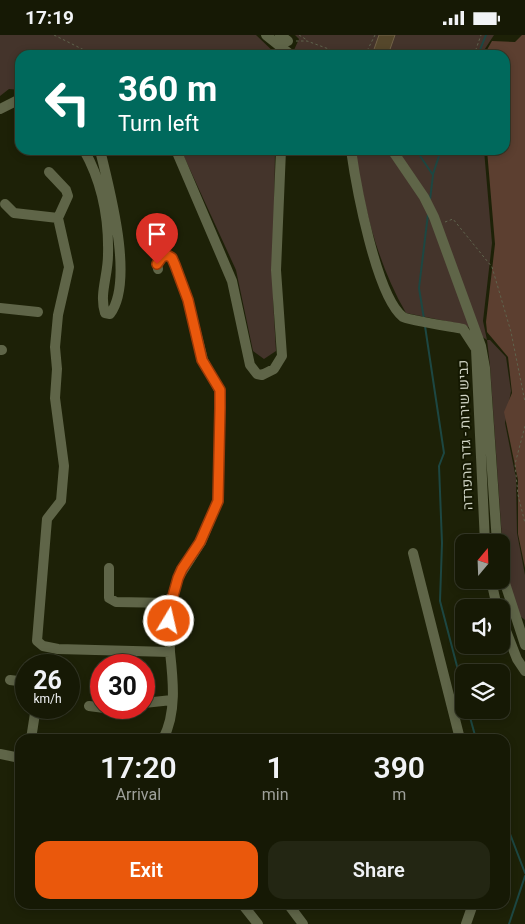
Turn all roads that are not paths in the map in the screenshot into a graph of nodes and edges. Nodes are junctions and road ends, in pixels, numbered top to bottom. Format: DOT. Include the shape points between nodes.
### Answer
graph roads {
  1 [pos="266,35"];
  2 [pos="285,50"];
  3 [pos="15,102"];
  4 [pos="0,109"];
  5 [pos="87,155"];
  6 [pos="101,155"];
  7 [pos="178,155"];
  8 [pos="281,155"];
  9 [pos="353,155"];
  10 [pos="395,155"];
  11 [pos="49,173"];
  12 [pos="5,204"];
  13 [pos="58,218"];
  14 [pos="158,269"];
  15 [pos="0,308"];
  16 [pos="38,312"];
  17 [pos="485,534"];
  18 [pos="496,534"];
  19 [pos="413,553"];
  20 [pos="109,568"];
  21 [pos="507,589"];
  22 [pos="171,603"];
  23 [pos="510,641"];
  24 [pos="525,645"];
  25 [pos="170,651"];
  26 [pos="525,671"];
  27 [pos="10,680"];
  28 [pos="15,681"];
  29 [pos="172,700"];
  30 [pos="155,702"];
  31 [pos="34,719"];
  32 [pos="32,734"];
  33 [pos="163,734"];
  34 [pos="459,734"];
  35 [pos="0,753"];
  36 [pos="15,757"];
  37 [pos="246,909"];
  38 [pos="292,909"];
  39 [pos="471,909"];
  40 [pos="258,924"];
  41 [pos="302,924"];
  42 [pos="466,924"];
  1 -- 2 [label="street"];
  3 -- 4 [label="street"];
  5 -- 6 [label="street" via="97,172 105,216 108,256 102,302 105,313 110,314 117,305 119,293 119,232"];
  7 -- 8 [label="street" via="232,281 250,365 262,375 274,369 282,355 276,270"];
  9 -- 17 [label="street, כביש שירות - גדר ההפרדה" via="362,219 390,303 404,318 463,329 476,349"];
  10 -- 18 [label="street" via="424,197 437,225 481,346"];
  11 -- 13 [label="street" via="68,196"];
  12 -- 13 [label="street" via="14,213"];
  13 -- 25 [label="street" via="69,267 54,347 57,369 55,398 64,466 61,501 47,519 37,641 43,646 58,649"];
  14 -- 22 [label="street" via="157,264 162,257 172,258 188,300 202,360 220,390 218,501 200,542 182,569"];
  15 -- 16 [label="street"];
  19 -- 34 [label="street"];
  20 -- 22 [label="street" via="109,598 116,602"];
  21 -- 24 [label="street"];
  22 -- 25 [label="street"];
  23 -- 26 [label="street"];
  25 -- 29 [label="street" via="174,681"];
  27 -- 28 [label="street"];
  29 -- 30 [label="street"];
  29 -- 33 [label="street"];
  31 -- 32 [label="street"];
  35 -- 36 [label="street"];
  37 -- 40 [label="street"];
  38 -- 41 [label="street"];
  39 -- 42 [label="street"];
}
